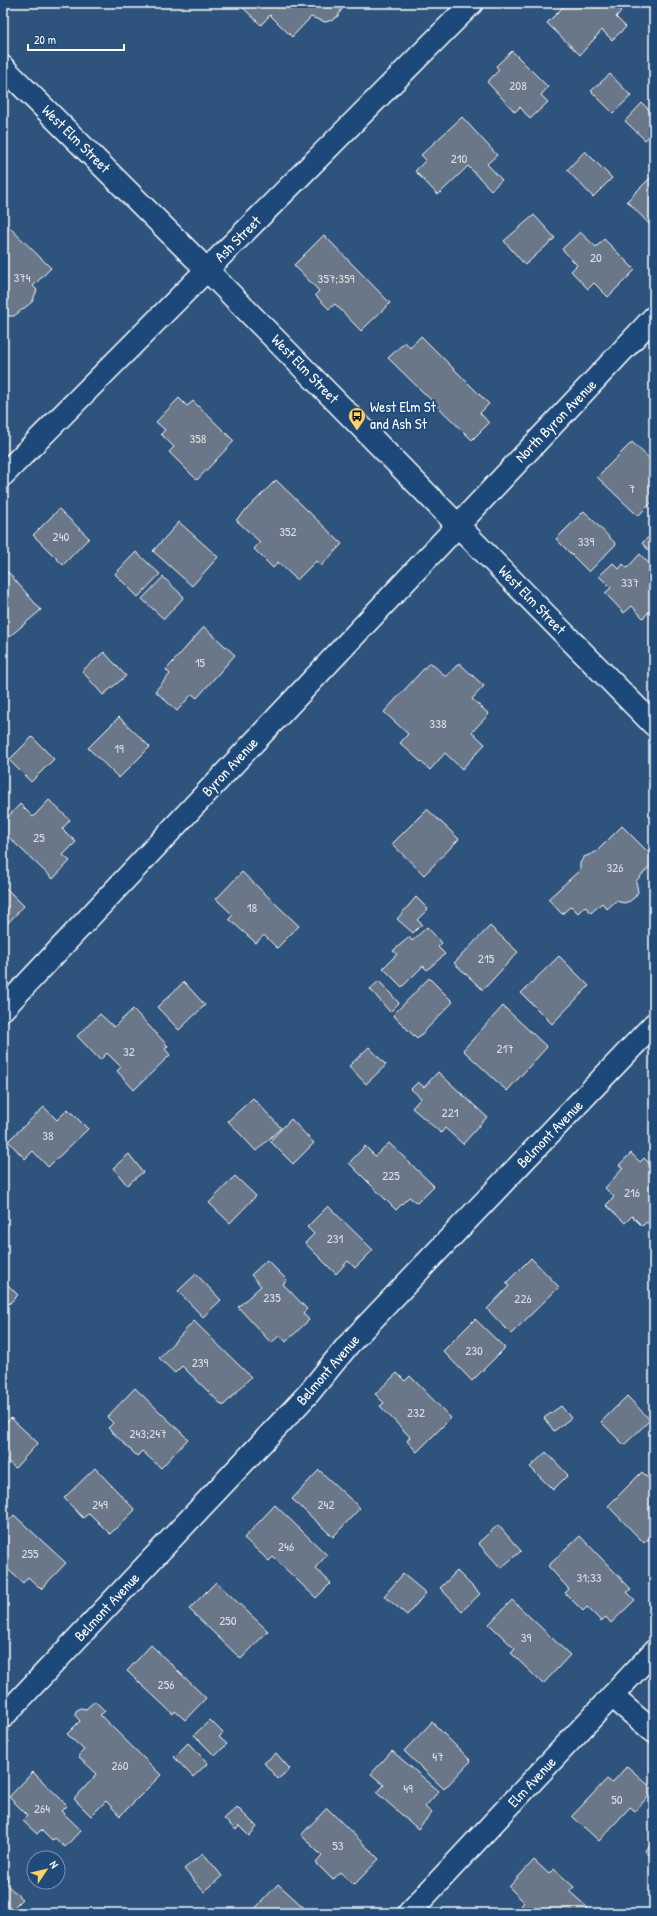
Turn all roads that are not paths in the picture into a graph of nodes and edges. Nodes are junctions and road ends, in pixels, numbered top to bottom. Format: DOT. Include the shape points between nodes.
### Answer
graph roads {
  1 [pos="472,3"];
  2 [pos="3,67"];
  3 [pos="207,270"];
  4 [pos="654,317"];
  5 [pos="3,475"];
  6 [pos="457,524"];
  7 [pos="654,725"];
  8 [pos="3,1009"];
  9 [pos="654,1024"];
  10 [pos="654,1651"];
  11 [pos="612,1696"];
  12 [pos="3,1717"];
  13 [pos="654,1732"];
  14 [pos="409,1913"];
  1 -- 3 [label="street, Ash Street"];
  2 -- 3 [label="street, West Elm Street"];
  3 -- 5 [label="street, Ash Street"];
  3 -- 6 [label="street, West Elm Street"];
  4 -- 6 [label="street, North Byron Avenue"];
  6 -- 7 [label="street, West Elm Street"];
  6 -- 8 [label="street, Byron Avenue"];
  9 -- 12 [label="street, Belmont Avenue" via="348,1345 308,1394"];
  10 -- 11 [label="street, Elm Avenue"];
  11 -- 13 [label="street"];
  11 -- 14 [label="street, Elm Avenue"];
}
